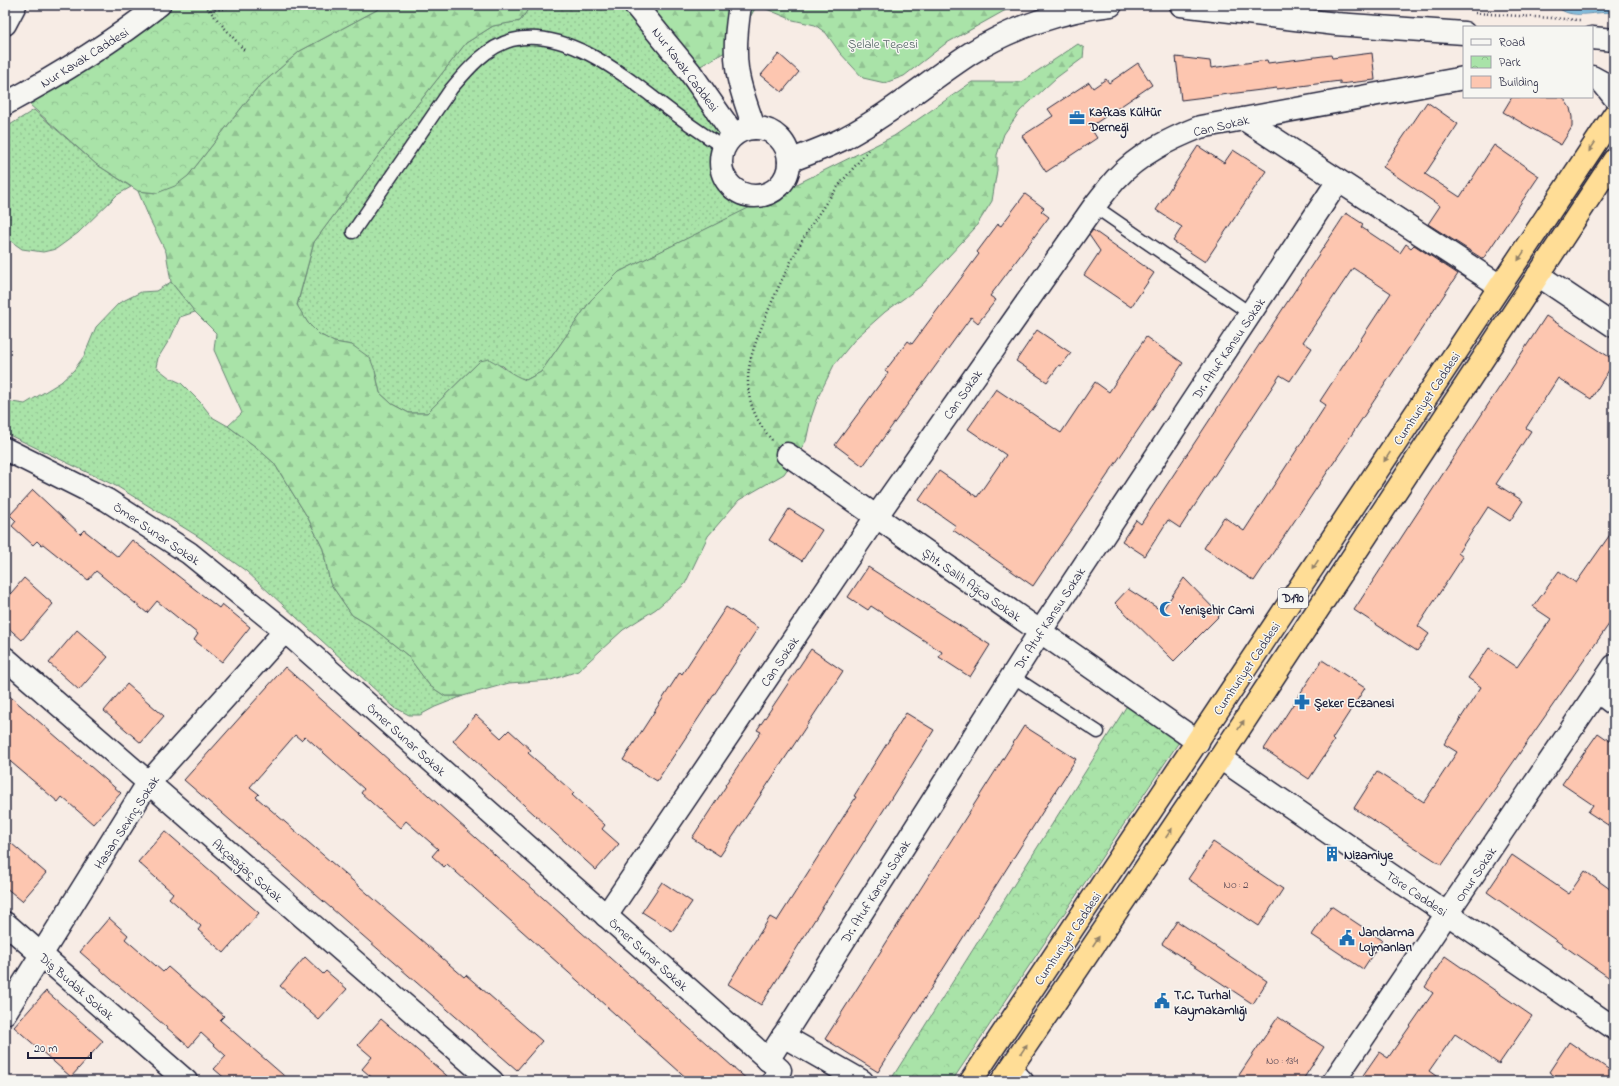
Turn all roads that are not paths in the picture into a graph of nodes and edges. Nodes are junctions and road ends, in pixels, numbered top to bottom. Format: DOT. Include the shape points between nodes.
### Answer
graph roads {
  1 [pos="15,5"];
  2 [pos="159,5"];
  3 [pos="635,5"];
  4 [pos="740,5"];
  5 [pos="1111,5"];
  6 [pos="1181,5"];
  7 [pos="5,24"];
  8 [pos="1463,32"];
  9 [pos="1593,38"];
  10 [pos="1614,40"];
  11 [pos="1463,78"];
  12 [pos="1593,78"];
  13 [pos="1614,97"];
  14 [pos="5,104"];
  15 [pos="1614,115"];
  16 [pos="1244,120"];
  17 [pos="754,128"];
  18 [pos="729,142"];
  19 [pos="1614,160"];
  20 [pos="789,162"];
  21 [pos="1338,181"];
  22 [pos="1094,206"];
  23 [pos="353,232"];
  24 [pos="1538,275"];
  25 [pos="1500,286"];
  26 [pos="1251,314"];
  27 [pos="1614,326"];
  28 [pos="5,449"];
  29 [pos="787,454"];
  30 [pos="876,517"];
  31 [pos="285,630"];
  32 [pos="1040,632"];
  33 [pos="5,658"];
  34 [pos="1614,666"];
  35 [pos="1012,676"];
  36 [pos="1597,691"];
  37 [pos="1614,704"];
  38 [pos="1098,732"];
  39 [pos="1198,742"];
  40 [pos="1220,758"];
  41 [pos="148,783"];
  42 [pos="1448,914"];
  43 [pos="606,916"];
  44 [pos="5,923"];
  45 [pos="41,955"];
  46 [pos="5,1012"];
  47 [pos="1614,1028"];
  48 [pos="783,1036"];
  49 [pos="774,1070"];
  50 [pos="1011,1078"];
  51 [pos="186,1081"];
  52 [pos="492,1081"];
  53 [pos="862,1081"];
  54 [pos="971,1081"];
  55 [pos="1334,1081"];
  1 -- 7 [label="street"];
  2 -- 14 [label="street, Nur Kavak Caddesi" via="124,32 49,80"];
  3 -- 18 [label="street, Nur Kavak Caddesi" via="690,72"];
  4 -- 17 [label="street" via="736,68"];
  5 -- 20 [label="street" via="1038,21 1006,34 972,52 866,126"];
  6 -- 8 [label="street" via="1336,24"];
  9 -- 10 [label="street"];
  11 -- 16 [label="street, Can Sokak"];
  12 -- 13 [label="street" via="1603,83"];
  15 -- 25 [label="highway, Cumhuriyet Caddesi / D190, one-way"];
  16 -- 21 [label="street"];
  16 -- 22 [label="street, Can Sokak" via="1200,127 1171,139 1141,157 1117,178"];
  17 -- 18 [label="street" via="743,130"];
  17 -- 20 [label="street" via="765,129 775,134 788,151"];
  18 -- 20 [label="street" via="720,163 722,174 727,183 745,195 756,197 776,190 788,172"];
  18 -- 23 [label="lane" via="683,120 622,73 573,47 539,38 511,40 488,52 468,69"];
  19 -- 24 [label="highway, Cumhuriyet Caddesi / D190"];
  21 -- 25 [label="street"];
  21 -- 26 [label="street, Dr. Atuf Kansu Sokak"];
  22 -- 26 [label="lane"];
  22 -- 30 [label="street, Can Sokak"];
  24 -- 27 [label="street"];
  40 -- 24 [label="highway, Cumhuriyet Caddesi / D190, one-way"];
  25 -- 39 [label="highway, Cumhuriyet Caddesi / D190, one-way"];
  26 -- 32 [label="street, Dr. Atuf Kansu Sokak"];
  28 -- 31 [label="street, Ömer Sunar Sokak" via="107,500 158,532 189,553"];
  29 -- 30 [label="street, Şht. Salih Ağca Sokak"];
  30 -- 32 [label="street, Şht. Salih Ağca Sokak"];
  30 -- 43 [label="street, Can Sokak"];
  31 -- 41 [label="street, Hasan Sevinç Sokak"];
  31 -- 43 [label="street, Ömer Sunar Sokak"];
  32 -- 35 [label="street, Dr. Atuf Kansu Sokak"];
  32 -- 39 [label="street, Şht. Salih Ağca Sokak"];
  33 -- 41 [label="street, Akçaağaç Sokak"];
  34 -- 36 [label="street, Onur Sokak"];
  35 -- 38 [label="lane"];
  35 -- 48 [label="street, Dr. Atuf Kansu Sokak"];
  36 -- 37 [label="street"];
  36 -- 42 [label="street, Onur Sokak"];
  39 -- 54 [label="highway, Cumhuriyet Caddesi / D190"];
  40 -- 42 [label="street, Töre Caddesi"];
  50 -- 40 [label="highway, Cumhuriyet Caddesi / D190, one-way"];
  41 -- 45 [label="street, Hasan Sevinç Sokak"];
  41 -- 52 [label="street, Akçaağaç Sokak"];
  42 -- 47 [label="street, Töre Caddesi"];
  42 -- 55 [label="street, Onur Sokak"];
  43 -- 49 [label="street, Ömer Sunar Sokak"];
  44 -- 45 [label="street, Diş Budak Sokak"];
  45 -- 46 [label="street, Hasan Sevinç Sokak"];
  45 -- 51 [label="street, Diş Budak Sokak"];
  48 -- 49 [label="street, Dr. Atuf Kansu Sokak"];
  48 -- 53 [label="street"];
}
